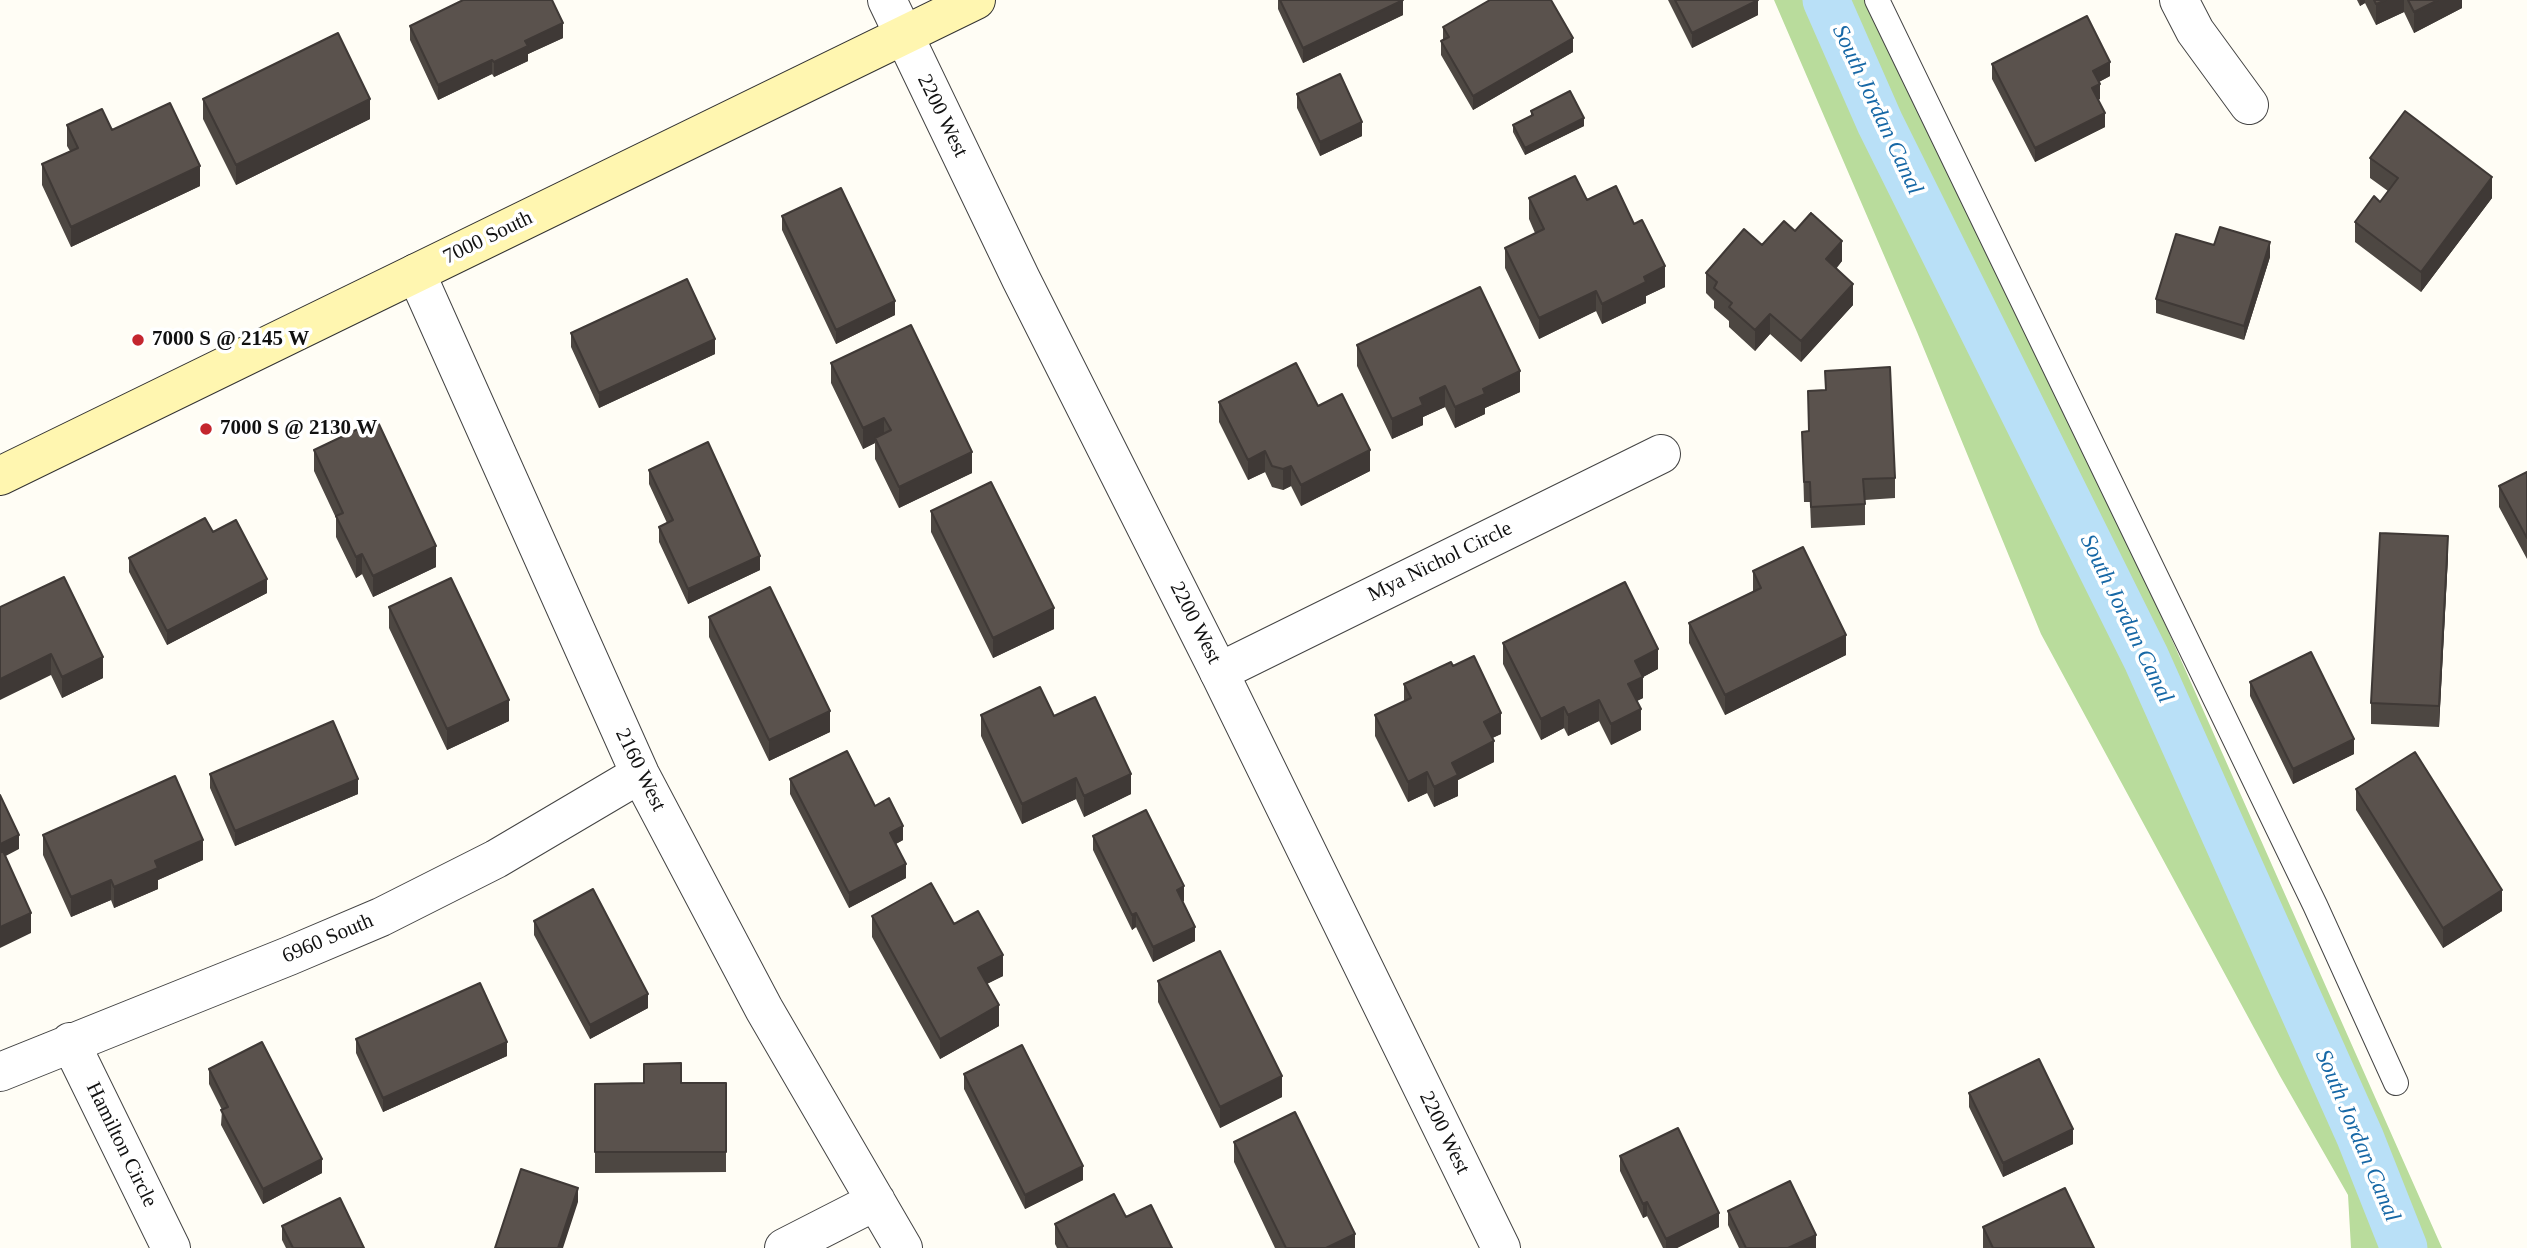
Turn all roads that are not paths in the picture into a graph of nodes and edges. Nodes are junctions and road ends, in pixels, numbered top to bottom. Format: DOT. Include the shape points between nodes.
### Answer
graph roads {
  1 [pos="887,0"];
  2 [pos="976,0"];
  3 [pos="1877,0"];
  4 [pos="2179,0"];
  5 [pos="904,36"];
  6 [pos="2249,105"];
  7 [pos="416,273"];
  8 [pos="1661,454"];
  9 [pos="0,476"];
  10 [pos="1219,672"];
  11 [pos="640,774"];
  12 [pos="70,1042"];
  13 [pos="0,1072"];
  14 [pos="2396,1083"];
  15 [pos="876,1201"];
  16 [pos="171,1248"];
  17 [pos="785,1248"];
  18 [pos="903,1248"];
  19 [pos="1501,1248"];
  1 -- 5 [label="street, 2200 West"];
  2 -- 5 [label="main road, 7000 South"];
  3 -- 14 [label="lane" via="2315,905"];
  4 -- 6 [label="street" via="2195,31"];
  5 -- 7 [label="main road, 7000 South"];
  5 -- 10 [label="street, 2200 West"];
  7 -- 9 [label="main road, 7000 South"];
  7 -- 11 [label="street, 2160 West"];
  8 -- 10 [label="street, Mya Nichol Circle"];
  10 -- 19 [label="street, 2200 West"];
  11 -- 12 [label="street, 6960 South" via="496,859 381,916"];
  11 -- 15 [label="street, 2160 West" via="764,1009"];
  12 -- 13 [label="street, 6960 South"];
  12 -- 16 [label="street, Hamilton Circle"];
  15 -- 17 [label="street"];
  15 -- 18 [label="street, 2160 West"];
}
